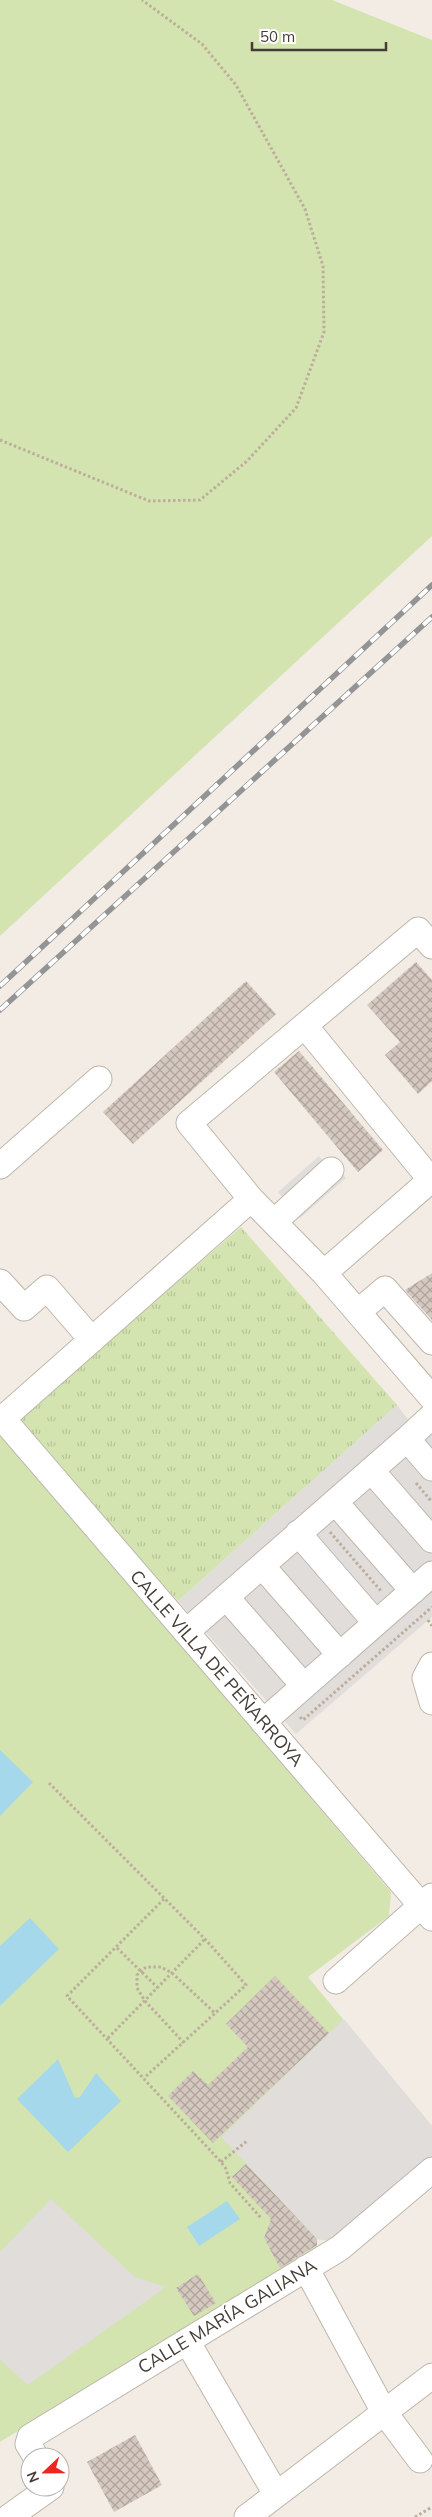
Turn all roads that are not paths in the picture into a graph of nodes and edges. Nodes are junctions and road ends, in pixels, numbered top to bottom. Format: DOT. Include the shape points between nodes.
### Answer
graph roads {
  1 [pos="432,946"];
  2 [pos="305,1026"];
  3 [pos="98,1079"];
  4 [pos="0,1166"];
  5 [pos="331,1170"];
  6 [pos="432,1180"];
  7 [pos="251,1199"];
  8 [pos="274,1222"];
  9 [pos="324,1273"];
  10 [pos="0,1282"];
  11 [pos="358,1312"];
  12 [pos="92,1340"];
  13 [pos="432,1342"];
  14 [pos="432,1398"];
  15 [pos="432,1416"];
  16 [pos="1,1420"];
  17 [pos="407,1439"];
  18 [pos="432,1468"];
  19 [pos="371,1470"];
  20 [pos="317,1517"];
  21 [pos="432,1540"];
  22 [pos="262,1566"];
  23 [pos="432,1574"];
  24 [pos="226,1597"];
  25 [pos="394,1607"];
  26 [pos="186,1632"];
  27 [pos="340,1655"];
  28 [pos="432,1665"];
  29 [pos="304,1686"];
  30 [pos="432,1702"];
  31 [pos="263,1722"];
  32 [pos="428,1906"];
  33 [pos="336,1981"];
  34 [pos="432,2170"];
  35 [pos="306,2268"];
  36 [pos="187,2341"];
  37 [pos="432,2376"];
  38 [pos="384,2412"];
  39 [pos="30,2447"];
  40 [pos="420,2460"];
  41 [pos="276,2494"];
  42 [pos="37,2497"];
  43 [pos="9,2517"];
  44 [pos="247,2517"];
  1 -- 2 [label="street" via="418,930"];
  2 -- 6 [label="street"];
  2 -- 7 [label="street" via="189,1123"];
  3 -- 4 [label="street"];
  5 -- 8 [label="street"];
  6 -- 9 [label="street"];
  7 -- 8 [label="street"];
  7 -- 12 [label="street"];
  8 -- 9 [label="street"];
  9 -- 11 [label="street"];
  10 -- 12 [label="street" via="24,1308 47,1288"];
  11 -- 13 [label="street" via="386,1289"];
  11 -- 14 [label="street"];
  12 -- 16 [label="street"];
  15 -- 17 [label="street"];
  16 -- 26 [label="street, CALLE VILLA DE PEÑARROYA"];
  17 -- 18 [label="street"];
  17 -- 19 [label="street"];
  19 -- 20 [label="street"];
  19 -- 21 [label="street"];
  20 -- 22 [label="street"];
  20 -- 25 [label="street"];
  20 -- 25 [label="street"];
  22 -- 24 [label="street"];
  22 -- 27 [label="street"];
  23 -- 25 [label="street"];
  24 -- 26 [label="street"];
  24 -- 29 [label="street"];
  25 -- 27 [label="street"];
  26 -- 31 [label="street, CALLE VILLA DE PEÑARROYA"];
  27 -- 29 [label="street"];
  28 -- 30 [label="street" via="425,1678"];
  29 -- 31 [label="street"];
  31 -- 32 [label="street, CALLE VILLA DE PEÑARROYA"];
  32 -- 33 [label="street"];
  34 -- 35 [label="street, CALLE MARÍA GALIANA" via="340,2248"];
  35 -- 36 [label="street, CALLE MARÍA GALIANA"];
  35 -- 38 [label="street"];
  36 -- 39 [label="street, CALLE MARÍA GALIANA" via="30,2437"];
  36 -- 41 [label="street"];
  37 -- 38 [label="street"];
  38 -- 40 [label="street"];
  38 -- 41 [label="street"];
  41 -- 44 [label="street"];
  42 -- 43 [label="street"];
}
